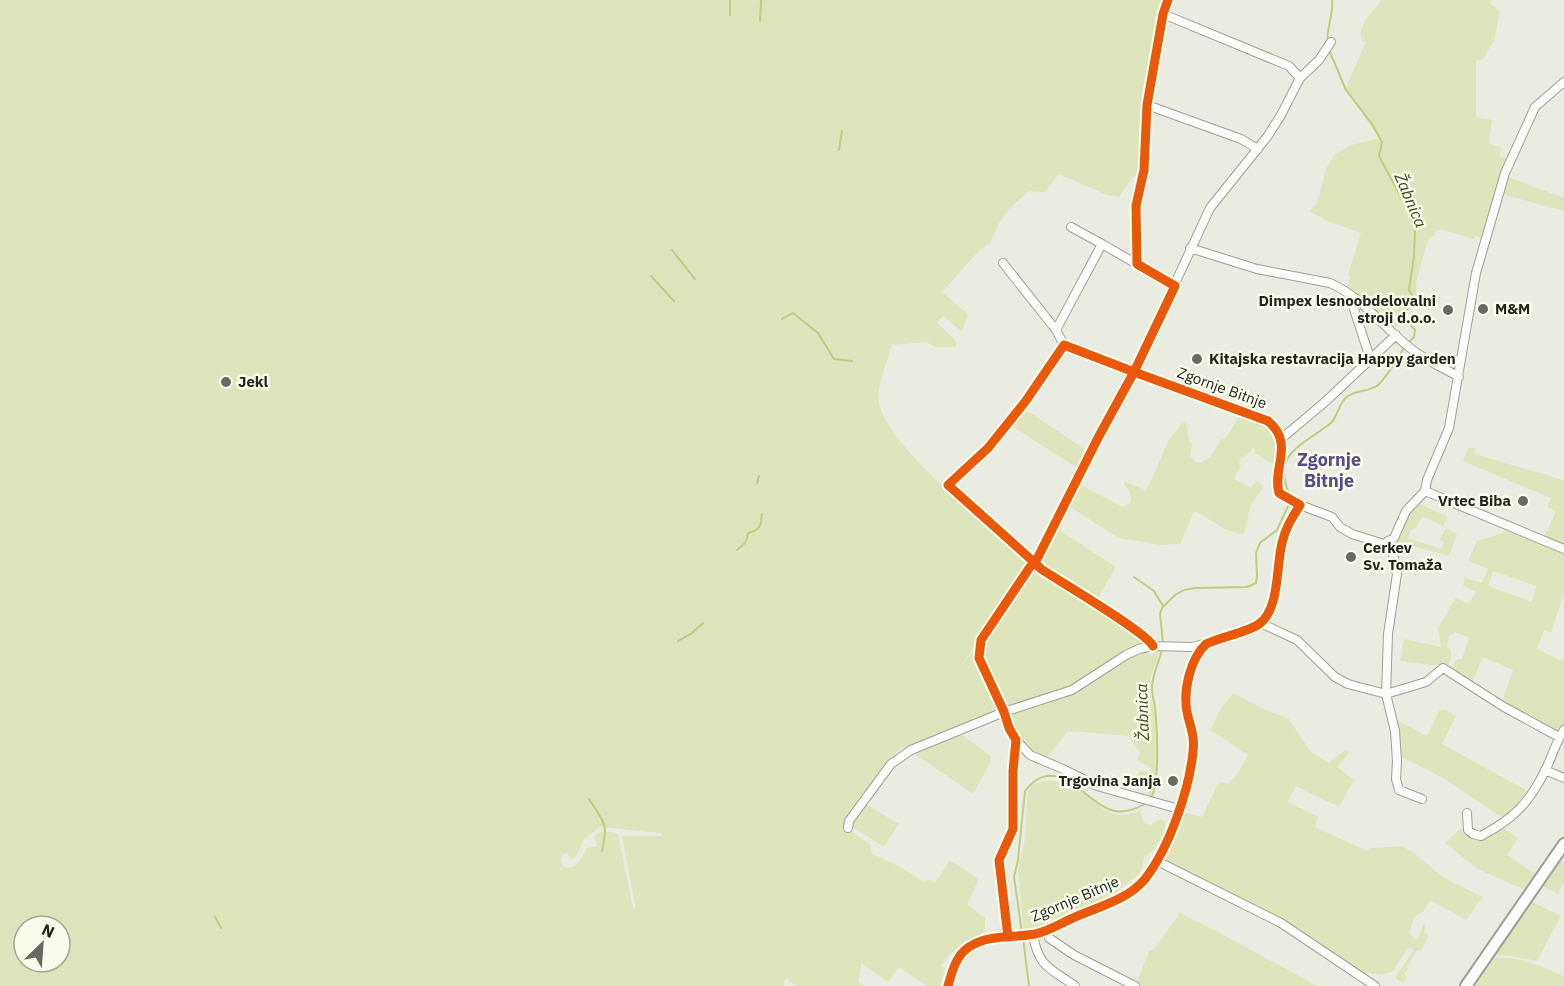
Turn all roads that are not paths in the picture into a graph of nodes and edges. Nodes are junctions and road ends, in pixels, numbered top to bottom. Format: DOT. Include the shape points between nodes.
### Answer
graph roads {
  1 [pos="1168,0"];
  2 [pos="1163,14"];
  3 [pos="1331,42"];
  4 [pos="1300,78"];
  5 [pos="1564,82"];
  6 [pos="1147,105"];
  7 [pos="1258,149"];
  8 [pos="1071,227"];
  9 [pos="1102,244"];
  10 [pos="1190,248"];
  11 [pos="1004,262"];
  12 [pos="1137,264"];
  13 [pos="1175,286"];
  14 [pos="1348,293"];
  15 [pos="1056,330"];
  16 [pos="1396,335"];
  17 [pos="1064,345"];
  18 [pos="1370,358"];
  19 [pos="1134,372"];
  20 [pos="1459,376"];
  21 [pos="1281,439"];
  22 [pos="1425,491"];
  23 [pos="1297,504"];
  24 [pos="1388,542"];
  25 [pos="1564,549"];
  26 [pos="1035,563"];
  27 [pos="1259,624"];
  28 [pos="1206,644"];
  29 [pos="1156,647"];
  30 [pos="1386,694"];
  31 [pos="1004,712"];
  32 [pos="1562,734"];
  33 [pos="1016,740"];
  34 [pos="1545,770"];
  35 [pos="1564,778"];
  36 [pos="1422,800"];
  37 [pos="1179,809"];
  38 [pos="1467,813"];
  39 [pos="848,828"];
  40 [pos="1564,844"];
  41 [pos="1157,861"];
  42 [pos="1047,930"];
  43 [pos="1031,934"];
  44 [pos="1012,936"];
  45 [pos="948,986"];
  46 [pos="1075,986"];
  47 [pos="1135,986"];
  48 [pos="1375,986"];
  49 [pos="1466,986"];
  1 -- 2 [label="street"];
  2 -- 4 [label="street" via="1289,66"];
  2 -- 6 [label="street"];
  3 -- 4 [label="street"];
  4 -- 7 [label="street"];
  5 -- 20 [label="street" via="1535,107 1504,173 1476,273"];
  6 -- 7 [label="street" via="1242,139"];
  6 -- 12 [label="street" via="1144,170 1136,206"];
  7 -- 10 [label="street" via="1210,208"];
  8 -- 9 [label="street"];
  9 -- 12 [label="street"];
  9 -- 15 [label="street"];
  10 -- 13 [label="street"];
  10 -- 14 [label="street" via="1257,269 1330,283"];
  11 -- 15 [label="street"];
  12 -- 13 [label="street"];
  13 -- 19 [label="street"];
  14 -- 16 [label="street"];
  14 -- 18 [label="street"];
  15 -- 17 [label="street"];
  16 -- 18 [label="street"];
  16 -- 20 [label="street"];
  17 -- 19 [label="street, Zgornje Bitnje"];
  17 -- 26 [label="street" via="988,448 948,485"];
  18 -- 21 [label="street"];
  19 -- 21 [label="street, Zgornje Bitnje" via="1261,417 1273,425"];
  19 -- 26 [label="street"];
  20 -- 22 [label="street" via="1449,429"];
  21 -- 23 [label="street" via="1279,493"];
  22 -- 24 [label="street" via="1409,507 1394,538"];
  22 -- 25 [label="street"];
  23 -- 24 [label="street" via="1332,517 1352,534 1378,543"];
  23 -- 27 [label="street" via="1282,544 1270,608"];
  24 -- 30 [label="street" via="1396,574"];
  26 -- 29 [label="street"];
  26 -- 31 [label="street" via="981,640 980,658"];
  27 -- 28 [label="street"];
  27 -- 30 [label="street" via="1297,640 1335,677"];
  28 -- 29 [label="street"];
  28 -- 37 [label="street, Zgornje Bitnje" via="1198,654 1187,690 1186,709 1194,733 1194,750"];
  29 -- 31 [label="street" via="1125,655 1072,690"];
  30 -- 32 [label="street" via="1426,682 1443,668 1495,702"];
  30 -- 36 [label="street" via="1395,731 1399,790"];
  31 -- 33 [label="street"];
  31 -- 39 [label="street" via="900,756 849,821"];
  32 -- 34 [label="street"];
  33 -- 37 [label="street" via="1030,755 1097,786"];
  33 -- 44 [label="street" via="1013,829 999,860"];
  34 -- 35 [label="street"];
  34 -- 38 [label="street" via="1524,807 1481,836 1468,830"];
  37 -- 41 [label="street, Zgornje Bitnje"];
  40 -- 49 [label="main road"];
  41 -- 42 [label="street, Zgornje Bitnje" via="1143,881 1124,897"];
  41 -- 48 [label="street" via="1281,923"];
  42 -- 43 [label="street, Zgornje Bitnje"];
  42 -- 47 [label="street, Zgornje Bitnje" via="1049,938 1074,955"];
  43 -- 44 [label="street, Zgornje Bitnje"];
  43 -- 46 [label="street" via="1044,965"];
  44 -- 45 [label="street, Zgornje Bitnje" via="984,940 964,950"];
}
